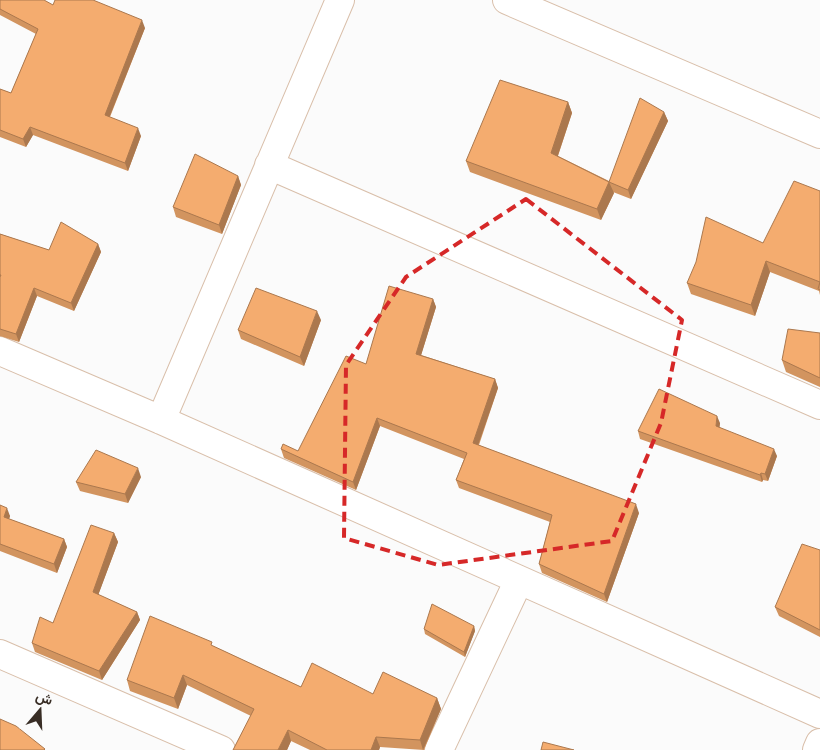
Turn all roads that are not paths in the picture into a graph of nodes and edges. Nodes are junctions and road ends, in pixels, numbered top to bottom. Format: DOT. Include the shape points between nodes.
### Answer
graph roads {
  1 [pos="340,0"];
  2 [pos="507,0"];
  3 [pos="820,134"];
  4 [pos="270,165"];
  5 [pos="0,351"];
  6 [pos="820,405"];
  7 [pos="161,420"];
  8 [pos="519,580"];
  9 [pos="0,654"];
  10 [pos="820,714"];
  11 [pos="820,743"];
  12 [pos="222,750"];
  13 [pos="439,750"];
  14 [pos="817,750"];
  1 -- 4 [label="street"];
  2 -- 3 [label="street"];
  4 -- 6 [label="street"];
  4 -- 7 [label="street"];
  5 -- 7 [label="street"];
  7 -- 8 [label="street"];
  8 -- 10 [label="street"];
  8 -- 13 [label="street"];
  9 -- 12 [label="street"];
  11 -- 14 [label="street"];
}
